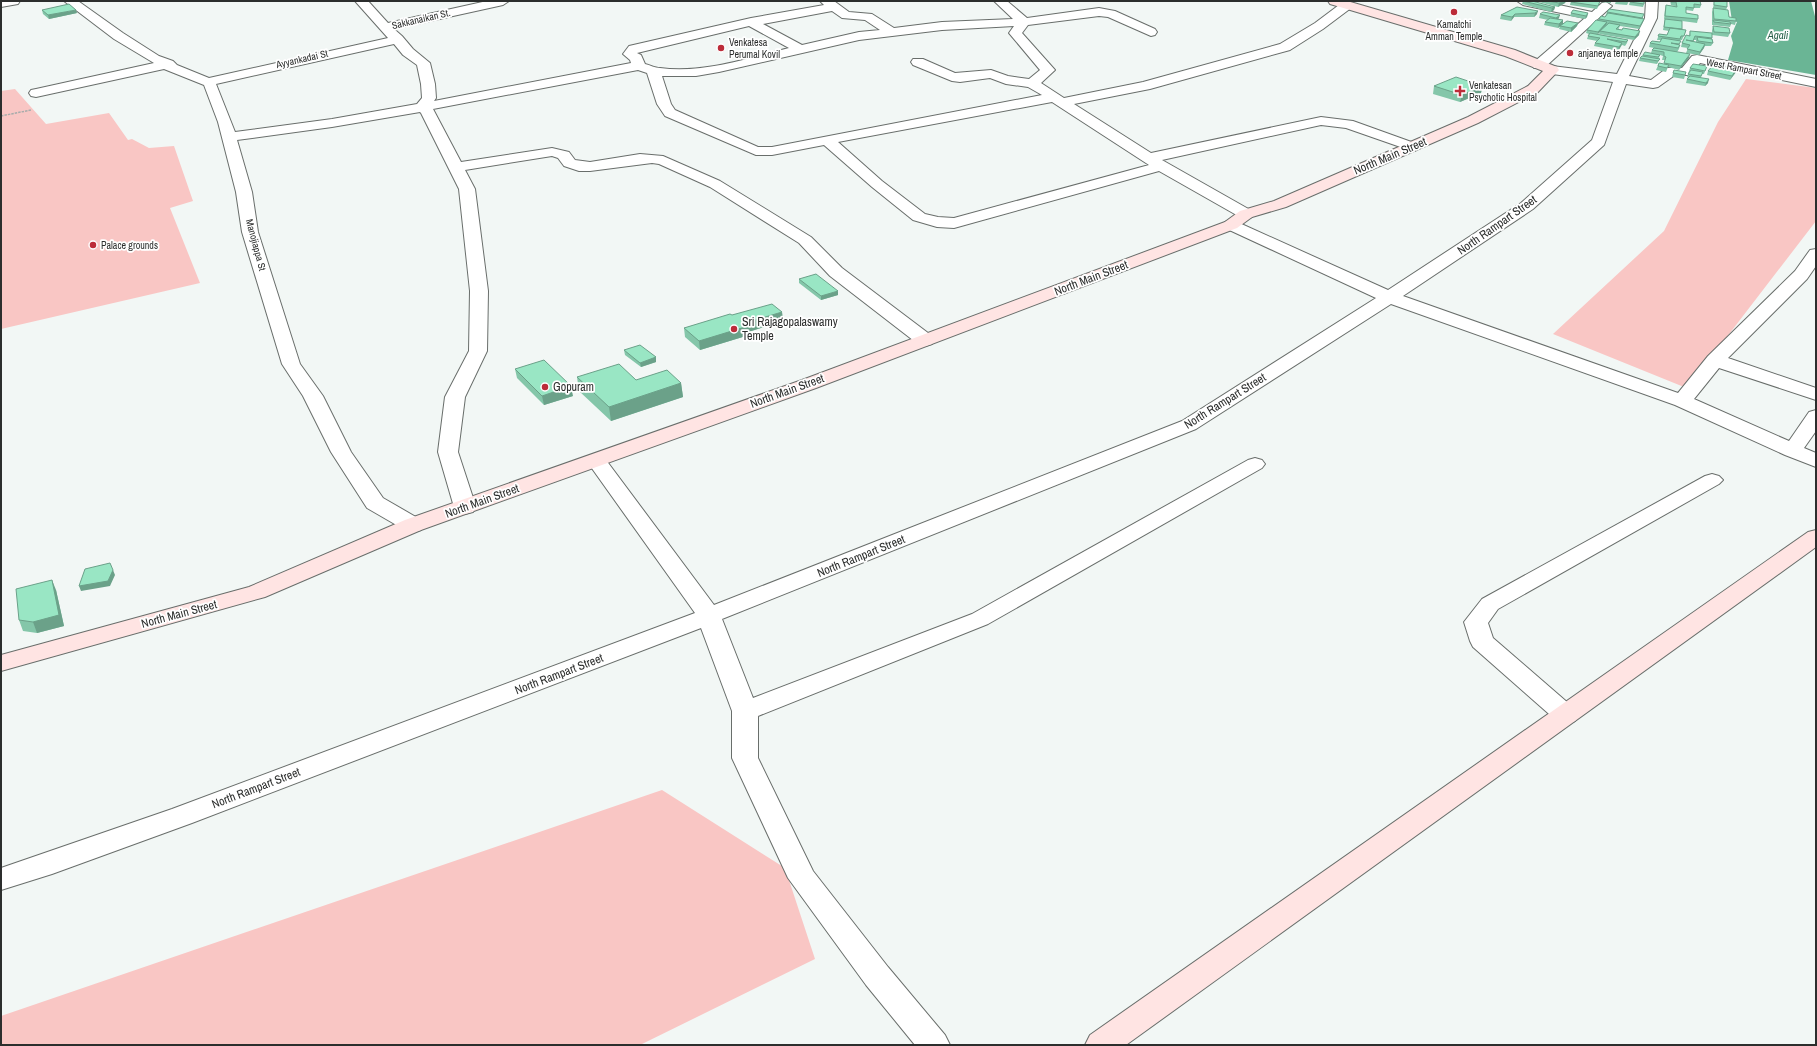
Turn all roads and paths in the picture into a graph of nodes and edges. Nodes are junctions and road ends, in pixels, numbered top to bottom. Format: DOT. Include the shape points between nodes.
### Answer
graph roads {
  1 [pos="14,1"];
  2 [pos="70,1"];
  3 [pos="361,1"];
  4 [pos="503,1"];
  5 [pos="1000,1"];
  6 [pos="1334,1"];
  7 [pos="1524,1"];
  8 [pos="1652,1"];
  9 [pos="1,3"];
  10 [pos="830,4"];
  11 [pos="1347,5"];
  12 [pos="1606,6"];
  13 [pos="1594,16"];
  14 [pos="751,22"];
  15 [pos="1024,22"];
  16 [pos="892,32"];
  17 [pos="1151,32"];
  18 [pos="392,34"];
  19 [pos="800,49"];
  20 [pos="918,62"];
  21 [pos="168,64"];
  22 [pos="639,66"];
  23 [pos="1545,67"];
  24 [pos="654,73"];
  25 [pos="1621,79"];
  26 [pos="207,82"];
  27 [pos="1032,83"];
  28 [pos="1816,83"];
  29 [pos="36,93"];
  30 [pos="1060,99"];
  31 [pos="426,109"];
  32 [pos="229,137"];
  33 [pos="827,140"];
  34 [pos="1412,147"];
  35 [pos="1155,162"];
  36 [pos="457,167"];
  37 [pos="1246,214"];
  38 [pos="1231,225"];
  39 [pos="1816,254"];
  40 [pos="1808,278"];
  41 [pos="1389,297"];
  42 [pos="925,340"];
  43 [pos="1715,360"];
  44 [pos="1816,394"];
  45 [pos="1682,401"];
  46 [pos="1816,416"];
  47 [pos="1792,451"];
  48 [pos="596,460"];
  49 [pos="1816,461"];
  50 [pos="1255,464"];
  51 [pos="1712,480"];
  52 [pos="465,507"];
  53 [pos="413,525"];
  54 [pos="1816,536"];
  55 [pos="709,616"];
  56 [pos="1,663"];
  57 [pos="745,710"];
  58 [pos="1566,715"];
  59 [pos="1,879"];
  60 [pos="934,1045"];
  61 [pos="1101,1045"];
  1 -- 9 [label="street"];
  2 -- 21 [label="street" via="127,42"];
  3 -- 18 [label="street"];
  4 -- 18 [label="street, Sakkanaikan St."];
  5 -- 15 [label="street"];
  6 -- 11 [label="street"];
  7 -- 13 [label="street"];
  8 -- 25 [label="street" via="1651,18"];
  10 -- 14 [label="street"];
  10 -- 16 [label="street" via="846,15 868,17"];
  11 -- 23 [label="street"];
  11 -- 30 [label="street" via="1286,47 1145,86"];
  12 -- 13 [label="street"];
  13 -- 23 [label="street"];
  14 -- 19 [label="street"];
  14 -- 22 [label="street" via="634,48 630,54 636,58"];
  15 -- 16 [label="street" via="942,26"];
  15 -- 17 [label="street" via="1099,12 1111,14"];
  15 -- 27 [label="street" via="1015,33 1048,70"];
  16 -- 19 [label="street" via="859,36"];
  18 -- 26 [label="street, Ayyankadai St"];
  18 -- 31 [label="street" via="408,52 423,63 429,98"];
  19 -- 24 [label="street" via="709,70 682,74"];
  20 -- 27 [label="street" via="952,77 991,74 1006,80"];
  21 -- 26 [label="street"];
  21 -- 29 [label="street"];
  22 -- 24 [label="street"];
  22 -- 31 [label="street" via="555,80"];
  23 -- 25 [label="street"];
  23 -- 34 [label="street, North Main Street" via="1533,89"];
  24 -- 33 [label="street" via="664,104 670,113 756,151 772,151"];
  25 -- 28 [label="street, West Rampart Street" via="1653,84 1672,72 1684,72 1697,59"];
  25 -- 41 [label="street, North Rampart Street" via="1599,142 1527,206"];
  26 -- 32 [label="street, Manojiappa St" via="220,109"];
  27 -- 30 [label="street"];
  30 -- 33 [label="street"];
  30 -- 35 [label="street"];
  31 -- 32 [label="street"];
  31 -- 36 [label="street"];
  32 -- 53 [label="street, Manojiappa St" via="244,192 250,232 291,364 313,396 341,452 375,503"];
  33 -- 35 [label="street" via="877,184 919,216 954,224"];
  34 -- 35 [label="street" via="1348,124 1321,121"];
  34 -- 37 [label="street, North Main Street" via="1280,204"];
  35 -- 37 [label="street"];
  36 -- 42 [label="street" via="552,152 564,155 569,163 581,167 658,158 715,184 805,240 836,272"];
  36 -- 52 [label="street" via="468,189 479,291 478,351 455,397 448,452"];
  37 -- 38 [label="street, North Main Street"];
  38 -- 41 [label="street"];
  38 -- 42 [label="street, North Main Street"];
  39 -- 40 [label="street"];
  40 -- 43 [label="street"];
  41 -- 45 [label="street"];
  41 -- 55 [label="street, North Rampart Street" via="1189,425"];
  42 -- 48 [label="street, North Main Street"];
  43 -- 44 [label="street"];
  43 -- 45 [label="street"];
  45 -- 47 [label="street"];
  46 -- 47 [label="street"];
  47 -- 49 [label="street"];
  48 -- 52 [label="street, North Main Street"];
  48 -- 55 [label="street"];
  50 -- 57 [label="street" via="980,619"];
  51 -- 58 [label="street" via="1490,604 1476,622 1482,641"];
  52 -- 53 [label="street, North Main Street"];
  53 -- 56 [label="street, North Main Street" via="257,592"];
  54 -- 58 [label="street"];
  55 -- 57 [label="street"];
  55 -- 59 [label="street, North Rampart Street" via="182,816"];
  57 -- 60 [label="street" via="745,758 802,878 876,976"];
  58 -- 61 [label="street"];
}
